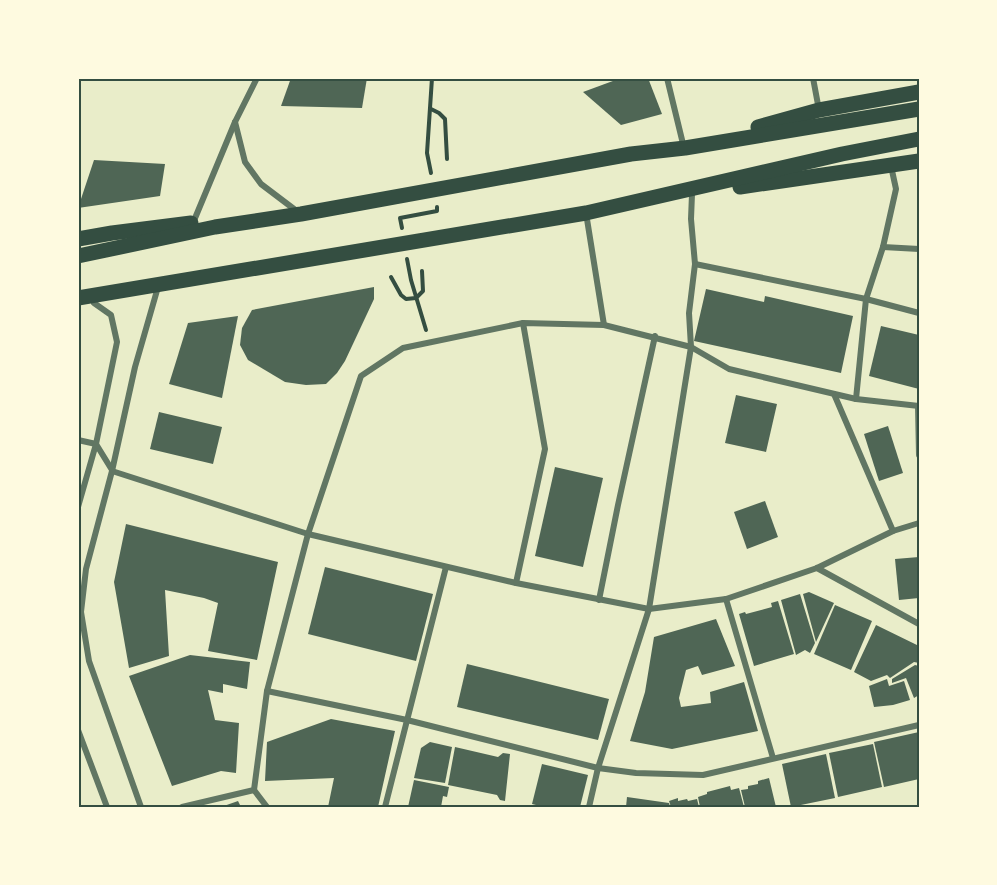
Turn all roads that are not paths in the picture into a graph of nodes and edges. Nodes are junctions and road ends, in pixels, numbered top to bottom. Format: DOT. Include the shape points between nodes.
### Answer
graph roads {
  1 [pos="257,78"];
  2 [pos="667,78"];
  3 [pos="813,78"];
  4 [pos="919,92"];
  5 [pos="919,109"];
  6 [pos="819,110"];
  7 [pos="235,122"];
  8 [pos="919,139"];
  9 [pos="684,148"];
  10 [pos="919,161"];
  11 [pos="891,165"];
  12 [pos="671,194"];
  13 [pos="692,194"];
  14 [pos="586,213"];
  15 [pos="301,214"];
  16 [pos="194,223"];
  17 [pos="215,227"];
  18 [pos="78,239"];
  19 [pos="883,247"];
  20 [pos="919,249"];
  21 [pos="78,256"];
  22 [pos="695,264"];
  23 [pos="159,285"];
  24 [pos="112,293"];
  25 [pos="78,298"];
  26 [pos="866,299"];
  27 [pos="94,303"];
  28 [pos="78,306"];
  29 [pos="919,313"];
  30 [pos="523,323"];
  31 [pos="604,325"];
  32 [pos="655,336"];
  33 [pos="691,347"];
  34 [pos="834,394"];
  35 [pos="856,399"];
  36 [pos="919,406"];
  37 [pos="78,440"];
  38 [pos="96,444"];
  39 [pos="919,455"];
  40 [pos="112,471"];
  41 [pos="78,507"];
  42 [pos="919,523"];
  43 [pos="893,531"];
  44 [pos="308,534"];
  45 [pos="446,567"];
  46 [pos="817,568"];
  47 [pos="516,583"];
  48 [pos="726,599"];
  49 [pos="599,600"];
  50 [pos="649,609"];
  51 [pos="919,624"];
  52 [pos="267,692"];
  53 [pos="407,720"];
  54 [pos="919,725"];
  55 [pos="78,730"];
  56 [pos="773,758"];
  57 [pos="598,768"];
  58 [pos="254,790"];
  59 [pos="107,807"];
  60 [pos="141,807"];
  61 [pos="182,807"];
  62 [pos="267,807"];
  63 [pos="385,807"];
  64 [pos="589,807"];
  1 -- 7 [label="street"];
  2 -- 9 [label="street"];
  3 -- 6 [label="street"];
  4 -- 6 [label="main road"];
  5 -- 9 [label="main road"];
  6 -- 9 [label="main road"];
  7 -- 15 [label="street" via="245,162 261,184"];
  7 -- 16 [label="street"];
  8 -- 12 [label="main road"];
  9 -- 15 [label="main road" via="631,154"];
  10 -- 11 [label="main road"];
  11 -- 13 [label="main road"];
  11 -- 19 [label="street" via="896,189"];
  12 -- 13 [label="main road"];
  12 -- 14 [label="main road"];
  13 -- 22 [label="street"];
  14 -- 23 [label="main road"];
  14 -- 31 [label="street"];
  15 -- 17 [label="main road"];
  16 -- 17 [label="main road"];
  16 -- 18 [label="main road"];
  17 -- 21 [label="main road"];
  19 -- 20 [label="street"];
  19 -- 26 [label="street"];
  22 -- 26 [label="street"];
  22 -- 33 [label="street" via="689,313"];
  23 -- 24 [label="main road"];
  23 -- 40 [label="street" via="135,367"];
  24 -- 25 [label="main road"];
  24 -- 27 [label="main road"];
  26 -- 29 [label="street"];
  26 -- 35 [label="street"];
  27 -- 28 [label="main road"];
  27 -- 38 [label="street" via="111,315 117,342"];
  30 -- 31 [label="street"];
  30 -- 44 [label="street" via="403,348 361,376"];
  30 -- 47 [label="street" via="545,449"];
  31 -- 32 [label="street"];
  32 -- 33 [label="street"];
  32 -- 49 [label="street"];
  33 -- 34 [label="street" via="729,369"];
  33 -- 50 [label="street"];
  34 -- 35 [label="street"];
  34 -- 43 [label="street"];
  35 -- 36 [label="street"];
  36 -- 39 [label="street"];
  37 -- 38 [label="street"];
  38 -- 40 [label="street"];
  38 -- 41 [label="street"];
  40 -- 44 [label="street"];
  40 -- 60 [label="street" via="86,569 81,612 89,661"];
  42 -- 43 [label="street"];
  43 -- 46 [label="street"];
  44 -- 45 [label="street"];
  44 -- 52 [label="street"];
  45 -- 47 [label="street"];
  45 -- 53 [label="street"];
  46 -- 48 [label="street"];
  46 -- 51 [label="street"];
  47 -- 49 [label="street"];
  48 -- 50 [label="street"];
  48 -- 56 [label="street"];
  49 -- 50 [label="street"];
  50 -- 57 [label="street"];
  52 -- 53 [label="street"];
  52 -- 58 [label="street"];
  53 -- 57 [label="street"];
  53 -- 63 [label="street"];
  54 -- 56 [label="street"];
  55 -- 59 [label="street"];
  56 -- 57 [label="street" via="703,775"];
  57 -- 64 [label="street"];
  58 -- 61 [label="street"];
  58 -- 62 [label="street"];
}
